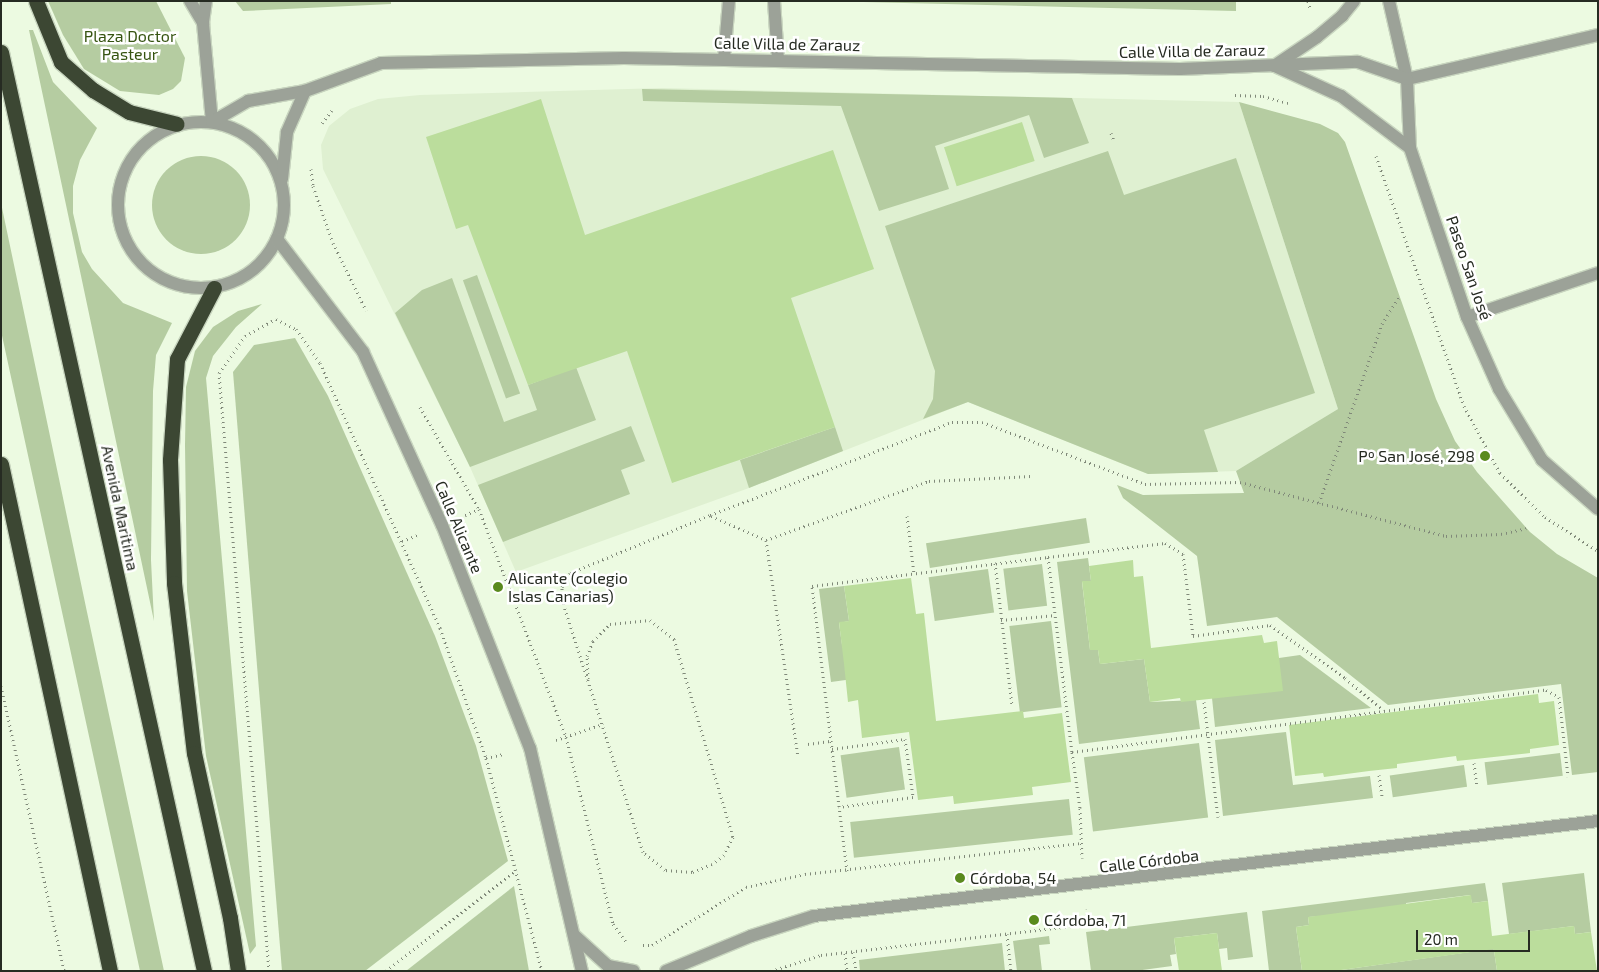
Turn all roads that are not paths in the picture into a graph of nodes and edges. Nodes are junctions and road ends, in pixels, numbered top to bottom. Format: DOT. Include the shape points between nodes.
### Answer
graph roads {
  1 [pos="36,1"];
  2 [pos="190,1"];
  3 [pos="206,1"];
  4 [pos="729,1"];
  5 [pos="774,1"];
  6 [pos="1354,1"];
  7 [pos="1389,1"];
  8 [pos="203,23"];
  9 [pos="1598,35"];
  10 [pos="1,52"];
  11 [pos="724,59"];
  12 [pos="778,60"];
  13 [pos="1274,66"];
  14 [pos="1408,79"];
  15 [pos="305,91"];
  16 [pos="212,122"];
  17 [pos="177,124"];
  18 [pos="1410,148"];
  19 [pos="281,182"];
  20 [pos="277,239"];
  21 [pos="1598,273"];
  22 [pos="214,288"];
  23 [pos="1467,317"];
  24 [pos="1,464"];
  25 [pos="1598,509"];
  26 [pos="1598,821"];
  27 [pos="575,936"];
  28 [pos="709,954"];
  29 [pos="110,971"];
  30 [pos="204,971"];
  31 [pos="238,971"];
  32 [pos="582,971"];
  33 [pos="634,971"];
  34 [pos="666,971"];
  35 [pos="693,971"];
  1 -- 17 [label="highway" via="61,62 93,90 130,112"];
  2 -- 8 [label="street"];
  3 -- 8 [label="street"];
  4 -- 11 [label="street"];
  5 -- 12 [label="street"];
  6 -- 13 [label="street, Calle Villa de Zarauz" via="1317,38"];
  7 -- 14 [label="street, Paseo San José"];
  8 -- 16 [label="street"];
  9 -- 14 [label="street"];
  10 -- 30 [label="highway, Avenida Maritima"];
  11 -- 12 [label="street, Calle Villa de Zarauz"];
  11 -- 15 [label="street, Calle Villa de Zarauz" via="382,63"];
  12 -- 13 [label="street, Calle Villa de Zarauz" via="1180,69"];
  13 -- 14 [label="street, Calle Villa de Zarauz" via="1358,62"];
  13 -- 18 [label="street, Calle Villa de Zarauz" via="1341,96"];
  14 -- 18 [label="street, Paseo San José"];
  15 -- 16 [label="street, Calle Villa de Zarauz" via="248,101"];
  15 -- 19 [label="street" via="287,132"];
  16 -- 17 [label="street"];
  16 -- 19 [label="street" via="235,129 256,141 272,160"];
  17 -- 22 [label="street" via="152,137 132,157 120,182 117,210 123,237 138,261 160,278 177,284"];
  18 -- 23 [label="street, Paseo San José"];
  19 -- 20 [label="street" via="285,211"];
  20 -- 22 [label="street" via="262,262 240,279"];
  20 -- 27 [label="street, Calle Alicante" via="363,352 442,525 530,748"];
  21 -- 23 [label="street"];
  22 -- 31 [label="highway" via="177,359 170,460 174,583 194,753 230,918"];
  23 -- 25 [label="street, Paseo San José" via="1499,388 1542,460"];
  24 -- 29 [label="highway"];
  26 -- 28 [label="street, Calle Córdoba" via="814,916"];
  27 -- 32 [label="street, Calle Alicante"];
  27 -- 33 [label="street" via="608,966"];
  28 -- 34 [label="street, Calle Córdoba"];
  28 -- 35 [label="street, Calle Córdoba"];
}
